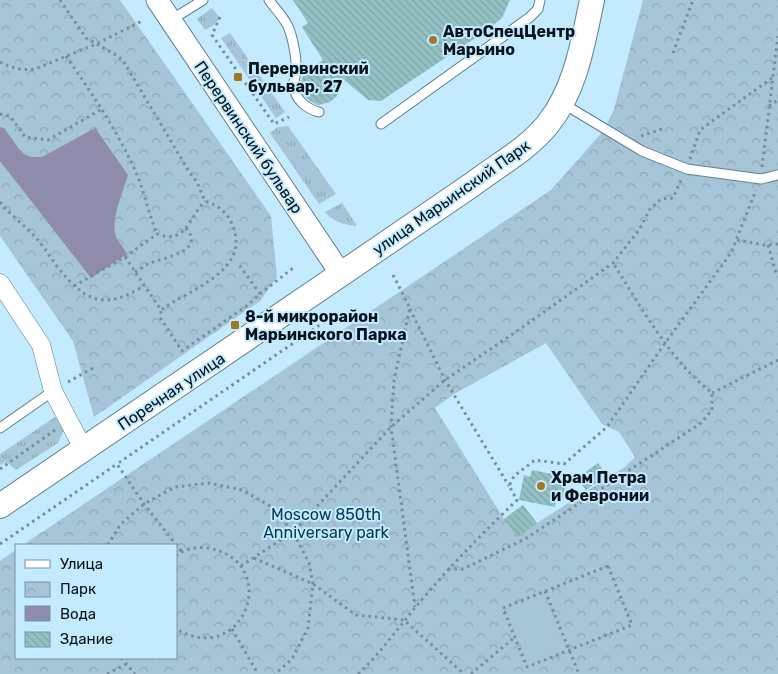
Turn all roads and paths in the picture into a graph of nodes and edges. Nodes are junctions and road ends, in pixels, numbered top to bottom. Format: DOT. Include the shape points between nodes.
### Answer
graph roads {
  1 [pos="60,0"];
  2 [pos="157,0"];
  3 [pos="204,0"];
  4 [pos="269,0"];
  5 [pos="540,0"];
  6 [pos="592,0"];
  7 [pos="693,0"];
  8 [pos="220,17"];
  9 [pos="144,20"];
  10 [pos="172,20"];
  11 [pos="778,36"];
  12 [pos="96,44"];
  13 [pos="673,53"];
  14 [pos="66,56"];
  15 [pos="0,62"];
  16 [pos="772,78"];
  17 [pos="778,100"];
  18 [pos="562,103"];
  19 [pos="769,107"];
  20 [pos="102,109"];
  21 [pos="319,112"];
  22 [pos="0,114"];
  23 [pos="289,117"];
  24 [pos="381,124"];
  25 [pos="687,169"];
  26 [pos="778,175"];
  27 [pos="760,179"];
  28 [pos="205,201"];
  29 [pos="0,202"];
  30 [pos="186,228"];
  31 [pos="157,234"];
  32 [pos="737,240"];
  33 [pos="778,244"];
  34 [pos="768,245"];
  35 [pos="125,258"];
  36 [pos="613,263"];
  37 [pos="240,266"];
  38 [pos="293,268"];
  39 [pos="135,272"];
  40 [pos="776,273"];
  41 [pos="341,274"];
  42 [pos="394,275"];
  43 [pos="0,283"];
  44 [pos="74,286"];
  45 [pos="144,286"];
  46 [pos="260,294"];
  47 [pos="410,308"];
  48 [pos="161,310"];
  49 [pos="327,320"];
  50 [pos="665,343"];
  51 [pos="778,360"];
  52 [pos="93,368"];
  53 [pos="445,380"];
  54 [pos="53,391"];
  55 [pos="712,394"];
  56 [pos="61,426"];
  57 [pos="391,427"];
  58 [pos="0,428"];
  59 [pos="84,450"];
  60 [pos="117,464"];
  61 [pos="0,469"];
  62 [pos="509,486"];
  63 [pos="144,504"];
  64 [pos="0,506"];
  65 [pos="293,532"];
  66 [pos="0,544"];
  67 [pos="109,544"];
  68 [pos="175,544"];
  69 [pos="178,547"];
  70 [pos="181,551"];
  71 [pos="178,554"];
  72 [pos="254,558"];
  73 [pos="240,566"];
  74 [pos="448,569"];
  75 [pos="313,584"];
  76 [pos="545,591"];
  77 [pos="415,607"];
  78 [pos="404,620"];
  79 [pos="178,630"];
  80 [pos="232,630"];
  81 [pos="515,637"];
  82 [pos="569,650"];
  83 [pos="122,659"];
  84 [pos="126,664"];
  85 [pos="108,674"];
  86 [pos="135,674"];
  87 [pos="258,674"];
  88 [pos="275,674"];
  89 [pos="358,674"];
  90 [pos="464,674"];
  91 [pos="471,674"];
  92 [pos="578,674"];
  1 -- 12 [label="path" via="86,38"];
  2 -- 10 [label="street, Перервинский бульвар"];
  3 -- 10 [label="lane"];
  4 -- 21 [label="lane" via="289,28 296,63 295,93 305,105"];
  5 -- 24 [label="lane" via="538,9 530,17"];
  6 -- 18 [label="main road, улица Марьинский Парк" via="572,82"];
  7 -- 13 [label="path"];
  8 -- 23 [label="path" via="212,35 274,124"];
  9 -- 12 [label="path"];
  10 -- 41 [label="street, Перервинский бульвар"];
  11 -- 16 [label="path"];
  12 -- 14 [label="path"];
  12 -- 28 [label="path" via="124,62 197,182"];
  14 -- 15 [label="path" via="24,71"];
  14 -- 20 [label="path"];
  16 -- 19 [label="path"];
  16 -- 25 [label="path" via="700,130"];
  17 -- 19 [label="path"];
  18 -- 25 [label="lane" via="642,150"];
  18 -- 41 [label="main road, улица Марьинский Парк" via="549,123 524,147"];
  19 -- 27 [label="path"];
  20 -- 22 [label="path" via="48,140 25,137 10,116"];
  20 -- 31 [label="path" via="135,170"];
  25 -- 27 [label="lane"];
  25 -- 36 [label="path" via="673,198 661,198 650,209 639,230"];
  26 -- 27 [label="lane"];
  27 -- 32 [label="path"];
  28 -- 30 [label="path"];
  28 -- 48 [label="path" via="216,204 230,220 236,252 220,273"];
  29 -- 44 [label="path" via="40,242"];
  30 -- 31 [label="path" via="176,237"];
  30 -- 39 [label="path" via="191,240 186,248 174,257 148,264"];
  31 -- 35 [label="path"];
  32 -- 34 [label="path"];
  32 -- 50 [label="path" via="731,253"];
  33 -- 34 [label="path"];
  34 -- 40 [label="path"];
  35 -- 39 [label="path"];
  35 -- 44 [label="path"];
  36 -- 50 [label="path"];
  36 -- 53 [label="path"];
  37 -- 46 [label="path"];
  38 -- 46 [label="path"];
  39 -- 45 [label="path"];
  41 -- 59 [label="main road, Поречная улица"];
  42 -- 47 [label="path"];
  43 -- 54 [label="street" via="41,345"];
  44 -- 45 [label="path" via="88,297 111,301"];
  45 -- 48 [label="path"];
  46 -- 48 [label="path" via="182,352 161,319"];
  47 -- 53 [label="path"];
  47 -- 57 [label="path" via="394,380"];
  49 -- 60 [label="path"];
  50 -- 55 [label="path" via="696,381"];
  50 -- 62 [label="path" via="607,427 564,464 535,460 514,476"];
  51 -- 55 [label="path"];
  52 -- 54 [label="path"];
  53 -- 57 [label="path"];
  53 -- 62 [label="path"];
  54 -- 58 [label="lane"];
  54 -- 59 [label="street"];
  55 -- 74 [label="path" via="712,410 701,423 524,539 463,569"];
  56 -- 61 [label="path"];
  57 -- 65 [label="path"];
  57 -- 77 [label="path"];
  59 -- 64 [label="main road, Поречная улица"];
  60 -- 63 [label="path"];
  60 -- 66 [label="path"];
  62 -- 74 [label="path" via="516,500"];
  63 -- 65 [label="path" via="175,488 209,483 242,490 272,507"];
  63 -- 67 [label="path" via="120,524"];
  63 -- 68 [label="path"];
  65 -- 72 [label="path"];
  65 -- 75 [label="path" via="309,563"];
  69 -- 70 [label="path"];
  70 -- 71 [label="path"];
  70 -- 73 [label="path" via="205,547 220,550 233,557"];
  72 -- 73 [label="path"];
  72 -- 75 [label="path"];
  73 -- 80 [label="path" via="248,582 250,596 246,610"];
  74 -- 77 [label="path"];
  75 -- 78 [label="path" via="356,614"];
  75 -- 88 [label="path" via="308,628 292,658"];
  76 -- 81 [label="path" via="503,608"];
  76 -- 82 [label="path"];
  76 -- 82 [label="path" via="608,566 632,626"];
  77 -- 78 [label="path"];
  78 -- 89 [label="path"];
  78 -- 90 [label="path"];
  79 -- 80 [label="path" via="202,638 216,637"];
  80 -- 87 [label="path"];
  81 -- 82 [label="path" via="527,668"];
  81 -- 91 [label="path"];
  82 -- 92 [label="path"];
  83 -- 84 [label="path"];
  84 -- 85 [label="path"];
  84 -- 86 [label="path"];
}
